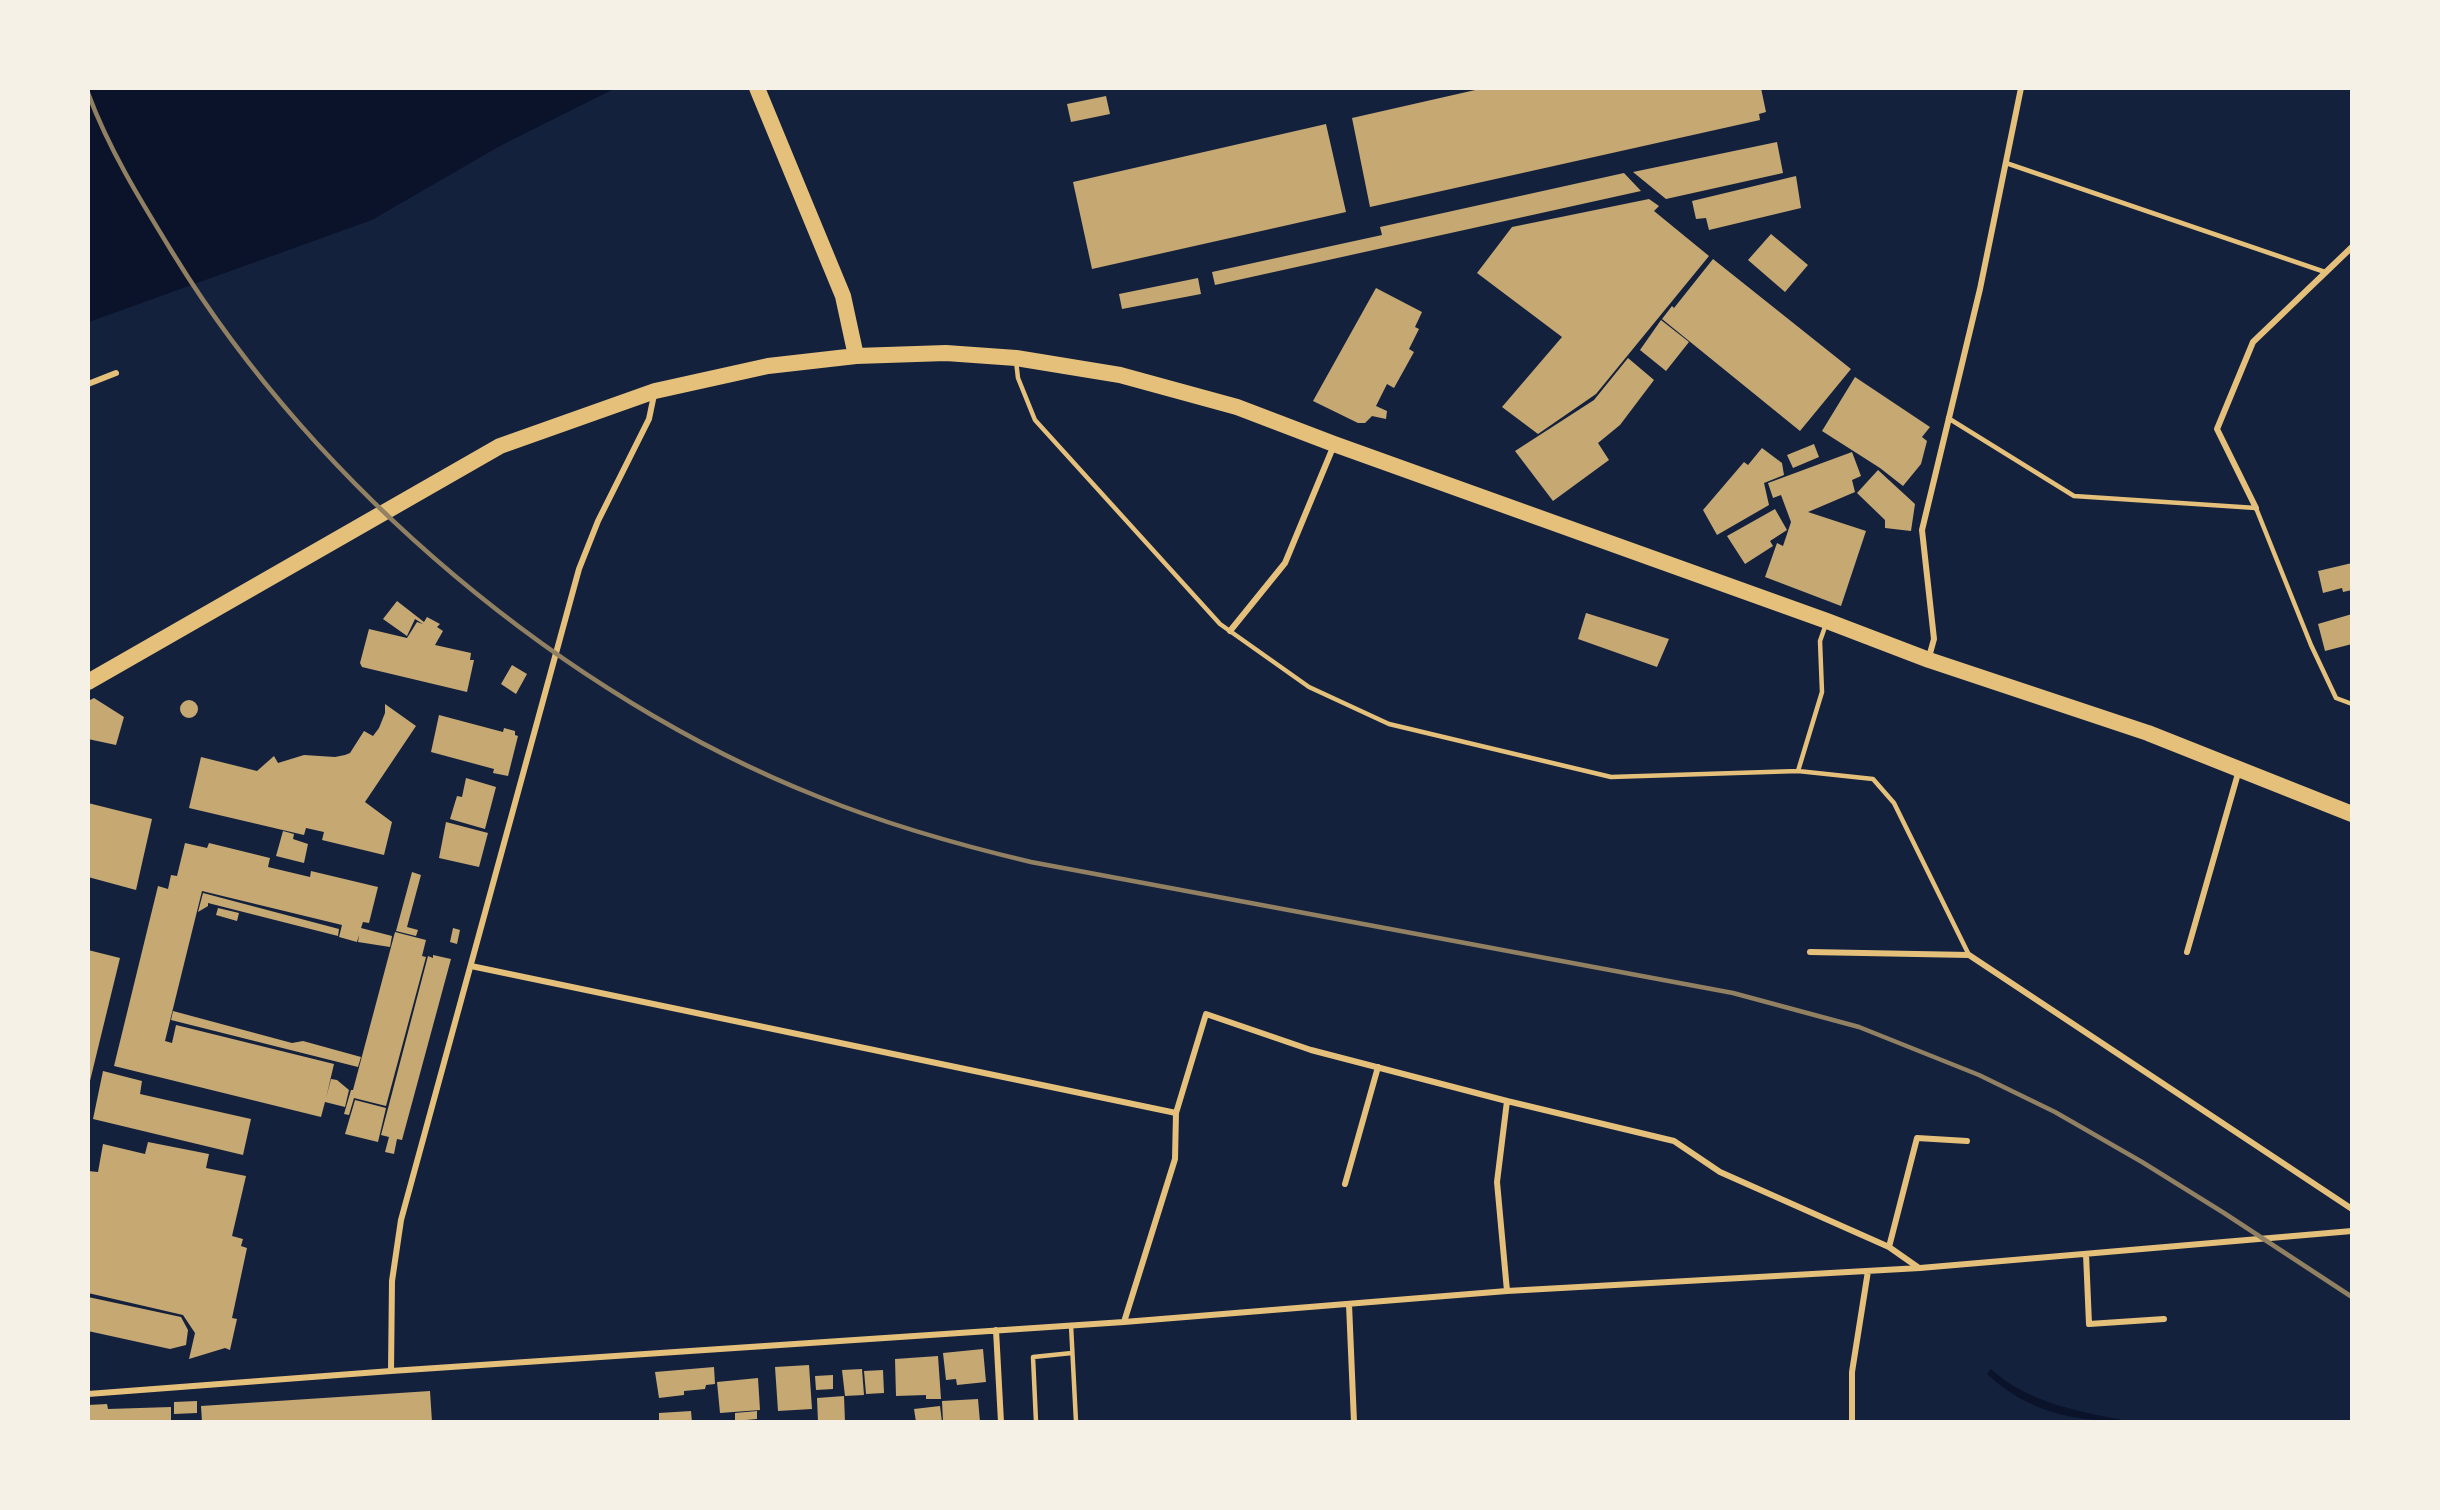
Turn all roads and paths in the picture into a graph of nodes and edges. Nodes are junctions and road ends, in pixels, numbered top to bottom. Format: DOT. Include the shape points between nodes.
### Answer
graph roads {
  1 [pos="757,88"];
  2 [pos="2021,88"];
  3 [pos="2006,163"];
  4 [pos="2352,247"];
  5 [pos="2325,272"];
  6 [pos="856,356"];
  7 [pos="1016,358"];
  8 [pos="116,373"];
  9 [pos="88,384"];
  10 [pos="655,391"];
  11 [pos="1948,418"];
  12 [pos="1335,444"];
  13 [pos="2256,508"];
  14 [pos="1827,621"];
  15 [pos="1230,631"];
  16 [pos="1929,660"];
  17 [pos="88,682"];
  18 [pos="2352,704"];
  19 [pos="2239,770"];
  20 [pos="1798,771"];
  21 [pos="2352,814"];
  22 [pos="1810,952"];
  23 [pos="2187,952"];
  24 [pos="1969,955"];
  25 [pos="471,966"];
  26 [pos="1378,1067"];
  27 [pos="1507,1101"];
  28 [pos="1176,1113"];
  29 [pos="1967,1141"];
  30 [pos="1345,1184"];
  31 [pos="2352,1209"];
  32 [pos="2352,1231"];
  33 [pos="1889,1247"];
  34 [pos="2086,1254"];
  35 [pos="1920,1268"];
  36 [pos="1868,1271"];
  37 [pos="1507,1291"];
  38 [pos="1349,1304"];
  39 [pos="2164,1319"];
  40 [pos="1124,1322"];
  41 [pos="1071,1325"];
  42 [pos="996,1330"];
  43 [pos="1072,1353"];
  44 [pos="391,1371"];
  45 [pos="88,1394"];
  46 [pos="1001,1422"];
  47 [pos="1036,1422"];
  48 [pos="1076,1422"];
  49 [pos="1354,1422"];
  50 [pos="1852,1422"];
  1 -- 6 [label="highway" via="843,296"];
  2 -- 3 [label="street"];
  3 -- 5 [label="lane"];
  3 -- 11 [label="street"];
  4 -- 5 [label="street"];
  5 -- 13 [label="street" via="2253,342 2217,429"];
  6 -- 7 [label="highway" via="946,352"];
  6 -- 10 [label="highway" via="768,366"];
  7 -- 12 [label="highway" via="1131,378 1237,407"];
  7 -- 15 [label="lane" via="1018,378 1035,420"];
  8 -- 9 [label="street"];
  10 -- 17 [label="highway" via="500,446"];
  10 -- 25 [label="street" via="649,419 598,521 579,569"];
  11 -- 13 [label="lane" via="2074,496"];
  11 -- 16 [label="street" via="1922,530 1934,639"];
  12 -- 14 [label="highway"];
  12 -- 15 [label="street" via="1285,563"];
  13 -- 18 [label="lane" via="2336,699"];
  14 -- 16 [label="highway"];
  14 -- 20 [label="lane" via="1820,641 1822,692"];
  15 -- 20 [label="lane" via="1309,687 1389,724 1611,777"];
  16 -- 19 [label="highway" via="2148,733"];
  19 -- 21 [label="highway"];
  19 -- 23 [label="street"];
  20 -- 24 [label="lane" via="1873,779 1894,803"];
  22 -- 24 [label="street"];
  24 -- 31 [label="street"];
  25 -- 28 [label="street"];
  25 -- 44 [label="street" via="401,1220 392,1281"];
  26 -- 27 [label="street"];
  26 -- 28 [label="street" via="1311,1050 1206,1014"];
  26 -- 30 [label="street"];
  27 -- 33 [label="street" via="1674,1141 1720,1172"];
  27 -- 37 [label="street" via="1497,1182"];
  28 -- 40 [label="street" via="1175,1159"];
  29 -- 33 [label="street" via="1917,1138"];
  32 -- 34 [label="street"];
  33 -- 35 [label="street"];
  34 -- 35 [label="street"];
  34 -- 39 [label="street" via="2089,1324"];
  35 -- 36 [label="street"];
  36 -- 37 [label="street"];
  36 -- 50 [label="street" via="1852,1372"];
  37 -- 38 [label="street"];
  38 -- 40 [label="street"];
  38 -- 49 [label="street"];
  40 -- 41 [label="street"];
  41 -- 42 [label="street"];
  41 -- 43 [label="lane"];
  42 -- 44 [label="street"];
  42 -- 46 [label="street"];
  43 -- 47 [label="lane" via="1033,1357"];
  43 -- 48 [label="lane"];
  44 -- 45 [label="street"];
}
